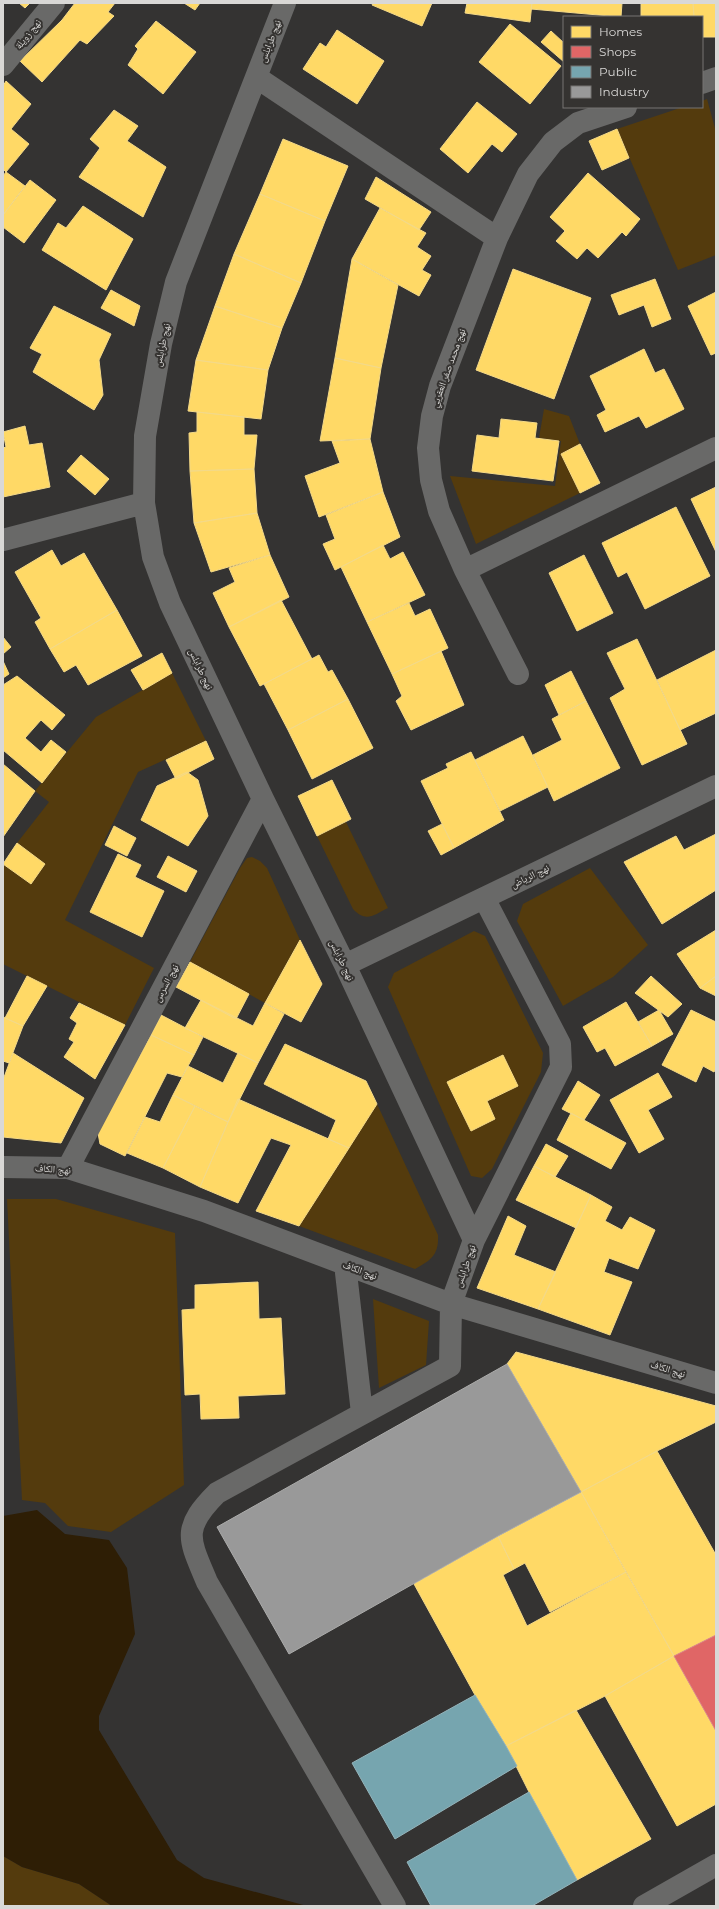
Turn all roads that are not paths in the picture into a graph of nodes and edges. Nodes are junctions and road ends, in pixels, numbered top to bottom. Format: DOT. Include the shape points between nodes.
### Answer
graph roads {
  1 [pos="54,3"];
  2 [pos="285,3"];
  3 [pos="3,65"];
  4 [pos="256,77"];
  5 [pos="716,78"];
  6 [pos="703,82"];
  7 [pos="623,108"];
  8 [pos="497,238"];
  9 [pos="716,448"];
  10 [pos="144,503"];
  11 [pos="3,540"];
  12 [pos="465,570"];
  13 [pos="518,674"];
  14 [pos="716,786"];
  15 [pos="263,799"];
  16 [pos="484,898"];
  17 [pos="345,965"];
  18 [pos="3,1167"];
  19 [pos="68,1168"];
  20 [pos="474,1240"];
  21 [pos="345,1264"];
  22 [pos="451,1304"];
  23 [pos="716,1383"];
  24 [pos="362,1413"];
  25 [pos="716,1865"];
  26 [pos="396,1906"];
  27 [pos="644,1906"];
  1 -- 3 [label="street, نهج زويلة"];
  2 -- 4 [label="street, نهج طرابلس"];
  4 -- 8 [label="street"];
  4 -- 10 [label="street, نهج طرابلس" via="176,282 161,344 145,436"];
  5 -- 6 [label="street"];
  7 -- 8 [label="street, نهج محمد صفر العقربي" via="578,123 553,142 528,174"];
  8 -- 12 [label="street, نهج محمد صفر العقربي" via="440,386 432,416 428,448 431,480 439,511"];
  9 -- 12 [label="street"];
  10 -- 11 [label="street"];
  10 -- 15 [label="street, نهج طرابلس" via="153,557 170,603"];
  12 -- 13 [label="street, نهج محمد صفر العقربي"];
  14 -- 16 [label="street, نهج الرياض"];
  15 -- 17 [label="street, نهج طرابلس"];
  15 -- 19 [label="street, نهج السرس"];
  16 -- 17 [label="street, نهج الرياض"];
  16 -- 20 [label="street" via="560,1044 561,1067"];
  17 -- 20 [label="street, نهج طرابلس"];
  18 -- 19 [label="street, نهج الكاف"];
  19 -- 21 [label="street, نهج الكاف" via="204,1211"];
  20 -- 22 [label="street, نهج طرابلس"];
  21 -- 22 [label="street, نهج الكاف"];
  21 -- 24 [label="street"];
  22 -- 23 [label="street, نهج الكاف"];
  22 -- 24 [label="street, نهج طرابلس" via="450,1366"];
  24 -- 26 [label="street" via="217,1493 200,1510 191,1529 193,1549 207,1582"];
  25 -- 27 [label="street"];
}
